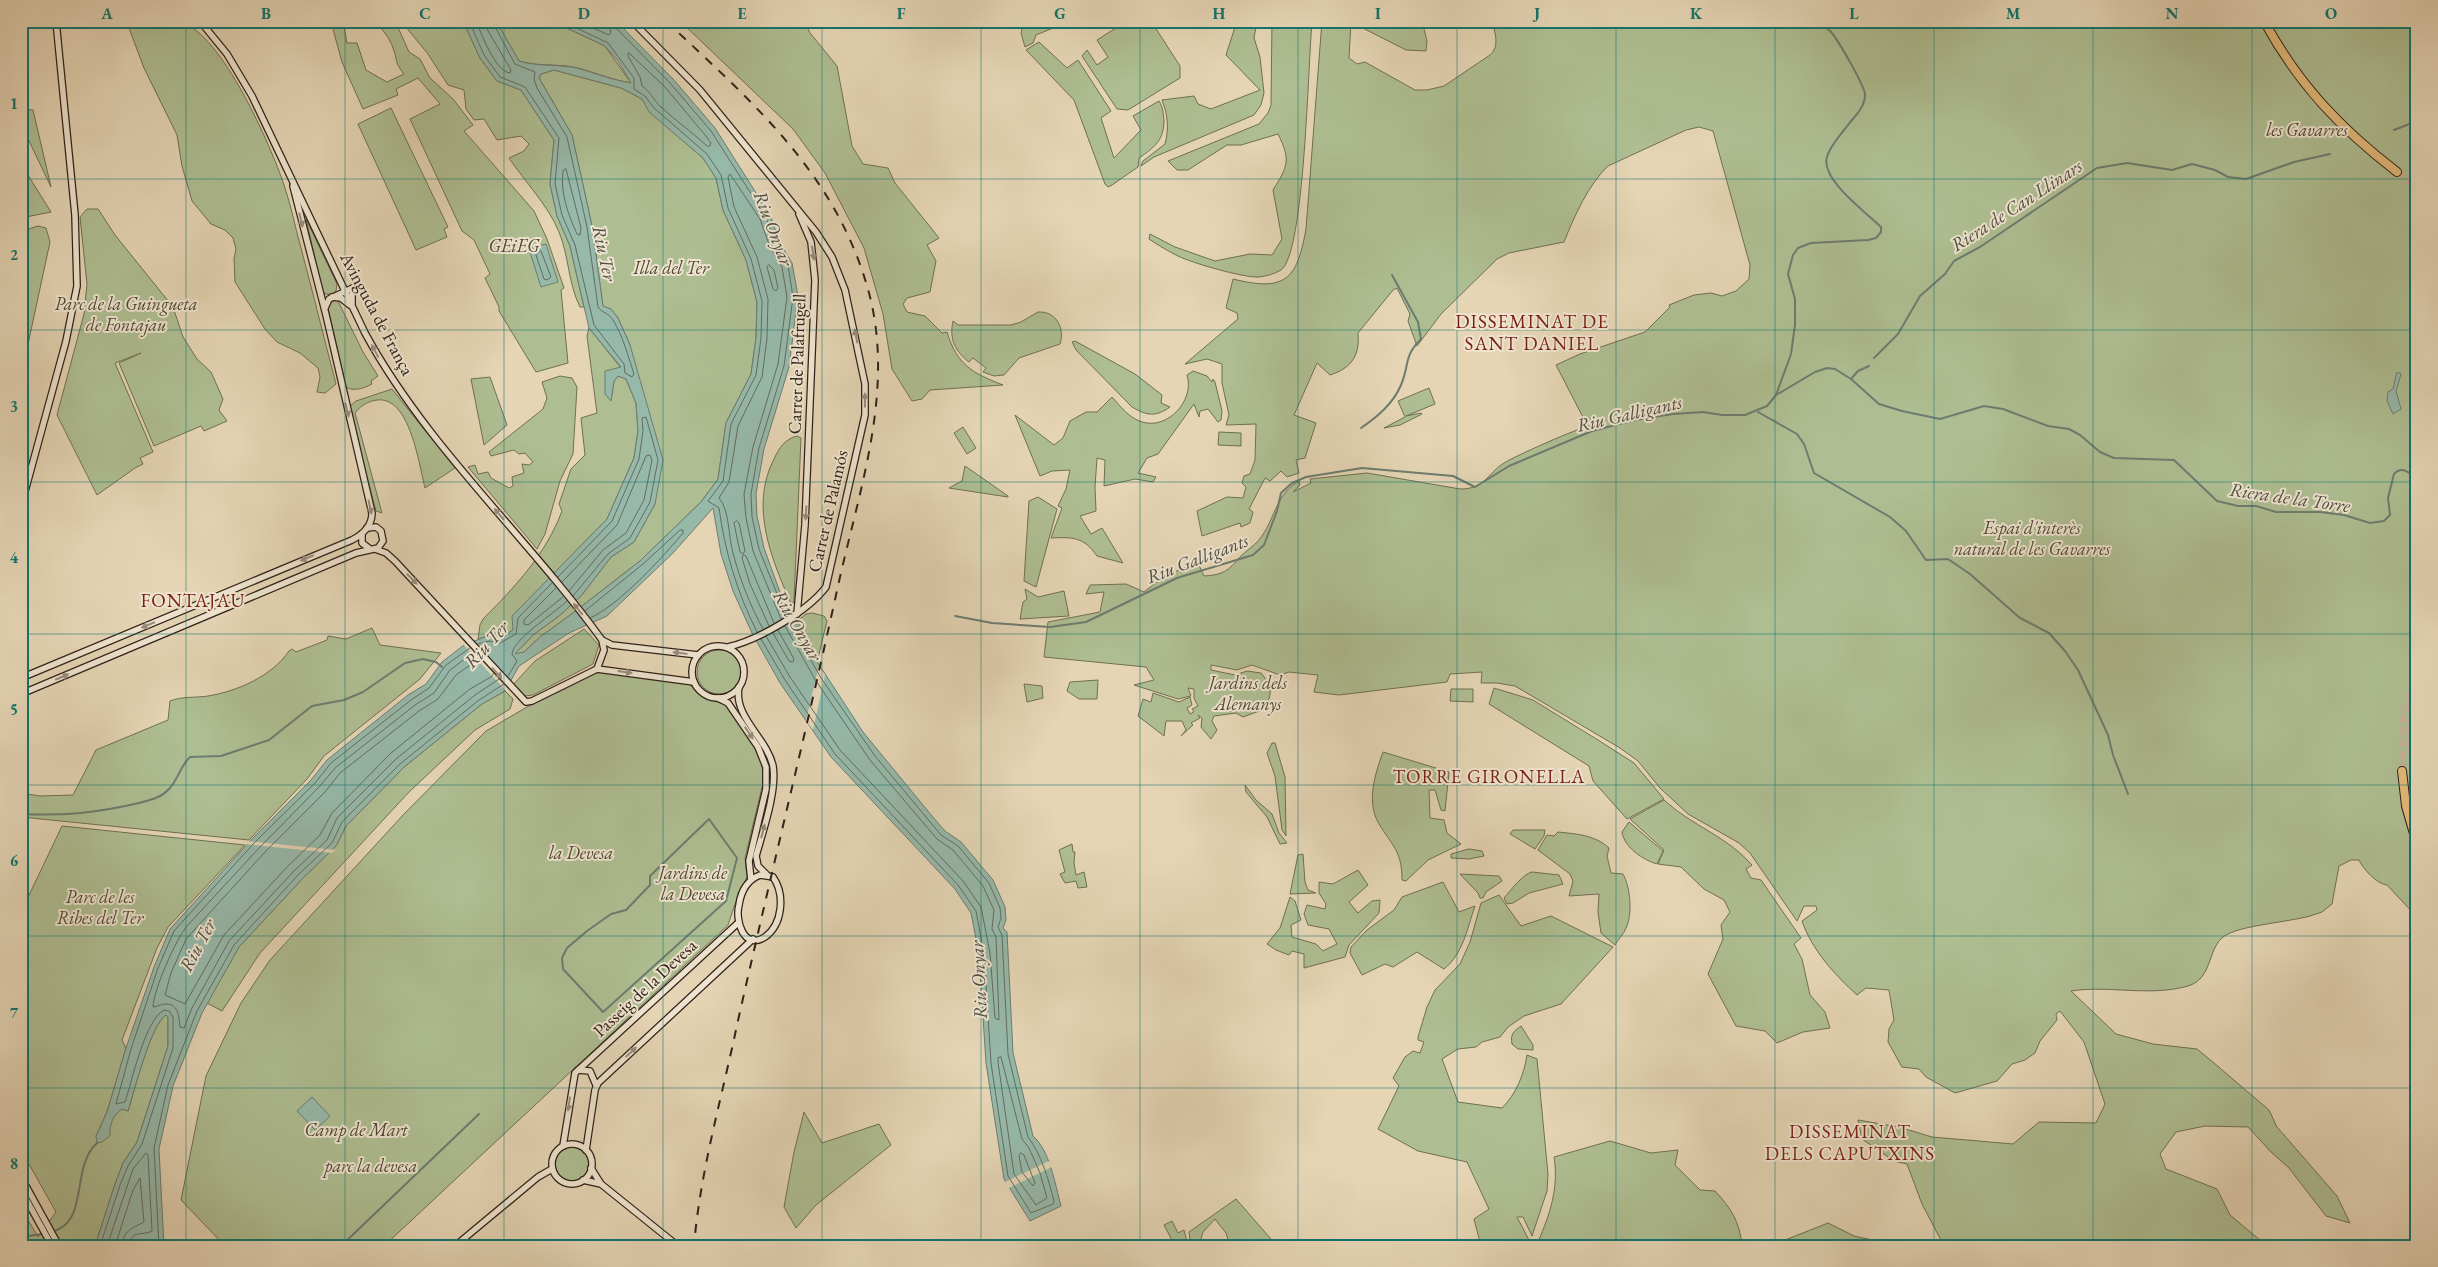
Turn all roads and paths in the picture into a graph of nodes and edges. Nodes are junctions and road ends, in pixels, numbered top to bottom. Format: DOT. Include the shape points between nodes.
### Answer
graph roads {
  1 [pos="56,21"];
  2 [pos="200,21"];
  3 [pos="632,21"];
  4 [pos="2264,21"];
  5 [pos="2396,172"];
  6 [pos="289,173"];
  7 [pos="795,208"];
  8 [pos="345,290"];
  9 [pos="332,297"];
  10 [pos="353,308"];
  11 [pos="326,315"];
  12 [pos="21,506"];
  13 [pos="367,528"];
  14 [pos="362,534"];
  15 [pos="373,549"];
  16 [pos="795,615"];
  17 [pos="602,640"];
  18 [pos="743,644"];
  19 [pos="728,647"];
  20 [pos="698,655"];
  21 [pos="739,656"];
  22 [pos="597,669"];
  23 [pos="21,678"];
  24 [pos="694,682"];
  25 [pos="739,687"];
  26 [pos="21,694"];
  27 [pos="718,698"];
  28 [pos="2402,771"];
  29 [pos="2417,844"];
  30 [pos="768,874"];
  31 [pos="751,880"];
  32 [pos="738,922"];
  33 [pos="753,939"];
  34 [pos="578,1070"];
  35 [pos="596,1085"];
  36 [pos="563,1146"];
  37 [pos="586,1150"];
  38 [pos="552,1167"];
  39 [pos="591,1168"];
  40 [pos="22,1179"];
  41 [pos="583,1180"];
  42 [pos="601,1184"];
  43 [pos="21,1190"];
  44 [pos="52,1246"];
  45 [pos="59,1246"];
  46 [pos="455,1246"];
  47 [pos="678,1246"];
  1 -- 12 [label="main road" via="75,215 78,286"];
  2 -- 6 [label="main road, Avinguda de França" via="236,68"];
  3 -- 7 [label="main road" via="700,90"];
  4 -- 5 [label="highway" via="2285,59 2310,92 2350,133"];
  6 -- 8 [label="main road, Avinguda de França"];
  6 -- 11 [label="main road, Avinguda de França, one-way"];
  7 -- 16 [label="main road, Carrer de Palafrugell, one-way" via="810,237 814,265 808,465"];
  16 -- 7 [label="main road, Carrer de Palamós, one-way" via="826,587 865,415 865,384 850,304 828,251 811,224"];
  8 -- 9 [label="main road"];
  8 -- 10 [label="main road, Avinguda de França"];
  8 -- 10 [label="main road" via="359,285 352,294"];
  9 -- 10 [label="main road" via="341,298"];
  9 -- 11 [label="main road" via="326,302"];
  17 -- 10 [label="main road, Avinguda de França, one-way" via="402,394"];
  11 -- 13 [label="main road, Avinguda de França, one-way" via="372,514"];
  13 -- 14 [label="main road"];
  13 -- 15 [label="main road" via="376,528 383,535 382,544"];
  14 -- 15 [label="main road" via="363,545"];
  14 -- 23 [label="main road, one-way"];
  15 -- 22 [label="main road, one-way" via="390,556 526,702"];
  26 -- 15 [label="main road, one-way" via="320,568"];
  16 -- 18 [label="main road, Carrer de Palamós"];
  20 -- 17 [label="main road, one-way" via="612,645"];
  17 -- 22 [label="main road" via="603,659"];
  18 -- 19 [label="main road"];
  18 -- 21 [label="main road"];
  19 -- 20 [label="main road" via="711,646"];
  19 -- 21 [label="main road"];
  20 -- 24 [label="main road" via="692,668"];
  21 -- 25 [label="main road" via="744,672"];
  22 -- 24 [label="main road, one-way"];
  24 -- 27 [label="main road" via="705,694"];
  25 -- 27 [label="main road" via="728,696"];
  30 -- 25 [label="main road, one-way" via="758,866 756,856 773,788 773,769 766,747 739,704"];
  27 -- 31 [label="main road, one-way" via="728,703 758,747 766,767 766,789 749,861"];
  28 -- 29 [label="highway" via="2406,806"];
  30 -- 31 [label="main road" via="760,874"];
  30 -- 33 [label="main road" via="779,888 779,915 764,937"];
  31 -- 32 [label="main road" via="740,900"];
  32 -- 33 [label="main road" via="744,935"];
  32 -- 34 [label="main road, Passeig de la Devesa"];
  35 -- 33 [label="main road, one-way"];
  34 -- 35 [label="main road" via="590,1071"];
  34 -- 36 [label="main road, Passeig de la Devesa, one-way" via="573,1076"];
  35 -- 37 [label="main road"];
  36 -- 37 [label="main road" via="576,1145"];
  36 -- 38 [label="main road" via="555,1153"];
  37 -- 39 [label="main road" via="591,1158"];
  38 -- 41 [label="main road" via="563,1182 574,1184"];
  38 -- 46 [label="main road"];
  39 -- 41 [label="main road"];
  39 -- 42 [label="main road"];
  40 -- 45 [label="main road"];
  41 -- 42 [label="main road"];
  42 -- 47 [label="main road"];
  43 -- 44 [label="main road"];
}
